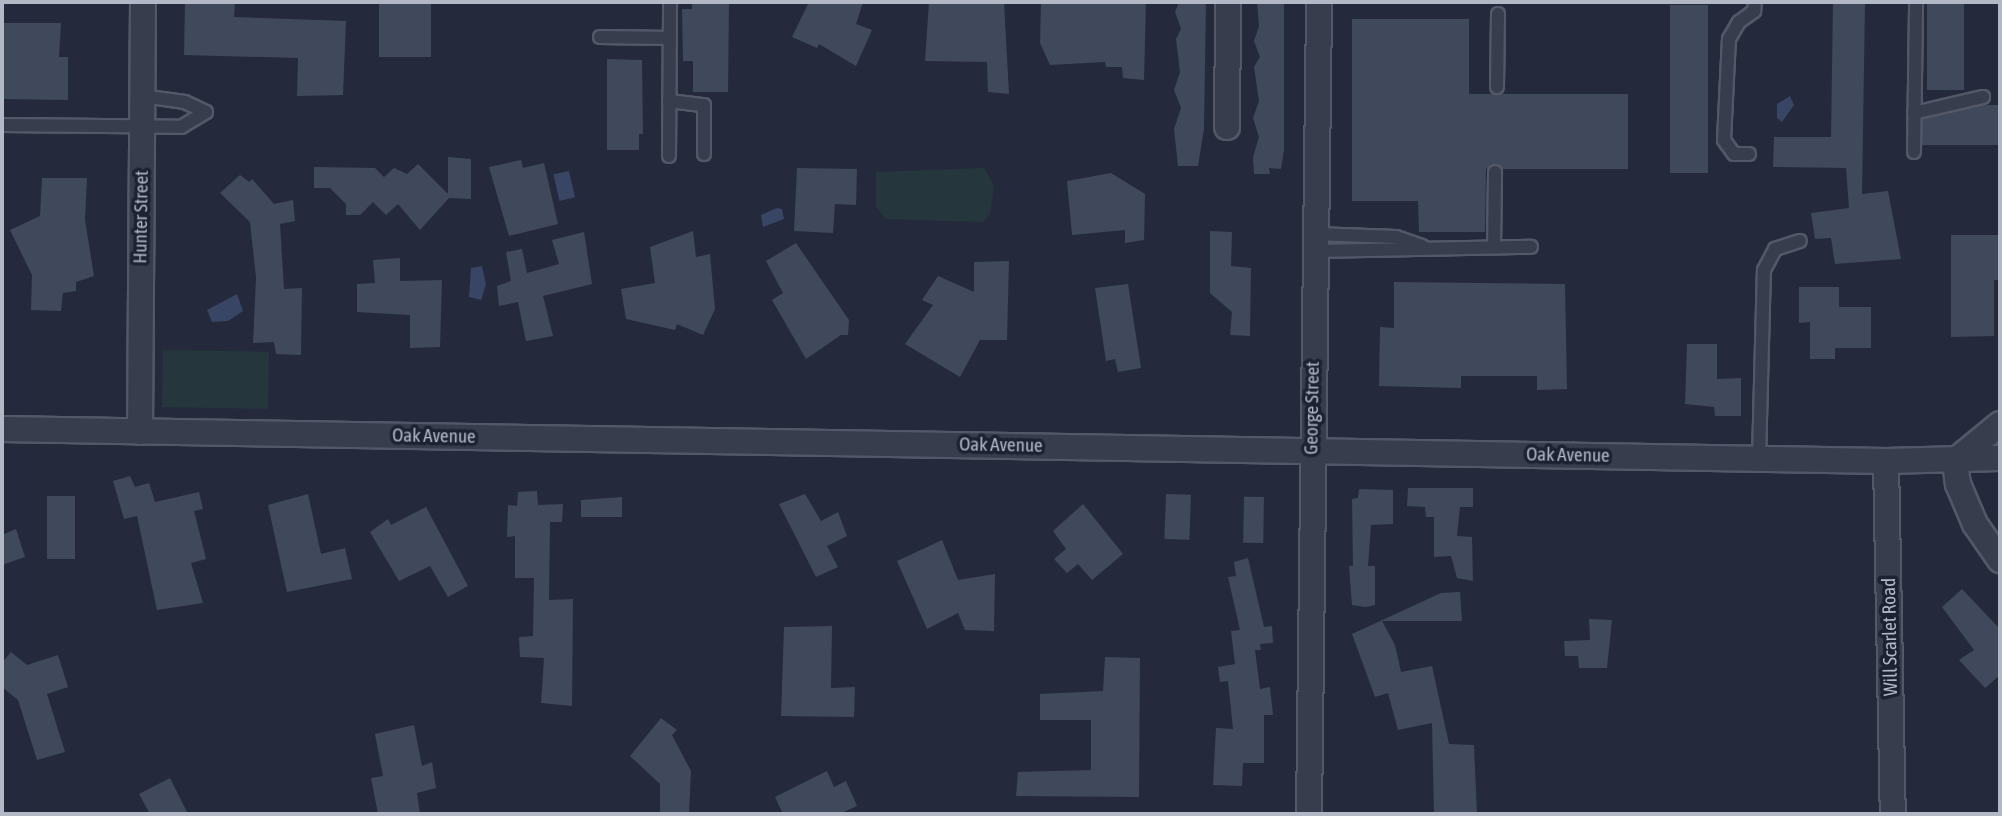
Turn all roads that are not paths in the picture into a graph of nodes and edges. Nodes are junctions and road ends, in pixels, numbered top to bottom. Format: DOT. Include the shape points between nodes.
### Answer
graph roads {
  1 [pos="143,2"];
  2 [pos="670,2"];
  3 [pos="1228,2"];
  4 [pos="1320,2"];
  5 [pos="1755,2"];
  6 [pos="1916,2"];
  7 [pos="1498,14"];
  8 [pos="600,37"];
  9 [pos="670,38"];
  10 [pos="1497,88"];
  11 [pos="142,96"];
  12 [pos="1983,97"];
  13 [pos="669,101"];
  14 [pos="1914,113"];
  15 [pos="2,125"];
  16 [pos="142,127"];
  17 [pos="1227,127"];
  18 [pos="1914,152"];
  19 [pos="1749,154"];
  20 [pos="705,155"];
  21 [pos="669,156"];
  22 [pos="1495,172"];
  23 [pos="1800,241"];
  24 [pos="1315,242"];
  25 [pos="1494,247"];
  26 [pos="1531,247"];
  27 [pos="2000,424"];
  28 [pos="2,429"];
  29 [pos="140,432"];
  30 [pos="1312,450"];
  31 [pos="1759,458"];
  32 [pos="2000,458"];
  33 [pos="1886,461"];
  34 [pos="1955,461"];
  35 [pos="2000,560"];
  36 [pos="1309,814"];
  37 [pos="1893,814"];
  1 -- 11 [label="street, Hunter Street"];
  2 -- 9 [label="lane"];
  3 -- 17 [label="street"];
  4 -- 24 [label="street, George Street"];
  5 -- 19 [label="lane" via="1754,11 1739,22 1729,39 1724,140 1734,154"];
  6 -- 14 [label="lane"];
  7 -- 10 [label="lane"];
  8 -- 9 [label="lane"];
  9 -- 13 [label="lane"];
  11 -- 16 [label="street, Hunter Street"];
  11 -- 16 [label="lane" via="186,102 206,112 181,127"];
  12 -- 14 [label="lane"];
  13 -- 20 [label="lane" via="704,104"];
  13 -- 21 [label="lane"];
  14 -- 18 [label="lane"];
  15 -- 16 [label="lane"];
  16 -- 29 [label="street, Hunter Street"];
  22 -- 25 [label="lane"];
  23 -- 31 [label="lane" via="1775,249 1764,270"];
  24 -- 25 [label="lane"];
  24 -- 30 [label="street, George Street"];
  25 -- 26 [label="lane"];
  27 -- 34 [label="street"];
  28 -- 29 [label="street, Oak Avenue"];
  29 -- 30 [label="street, Oak Avenue"];
  30 -- 31 [label="street, Oak Avenue"];
  30 -- 36 [label="street, George Street"];
  31 -- 33 [label="street, Oak Avenue"];
  32 -- 34 [label="street, Oak Avenue"];
  33 -- 34 [label="street, Oak Avenue"];
  33 -- 37 [label="street, Will Scarlet Road"];
  34 -- 35 [label="street" via="1958,484 1975,524"];
}
